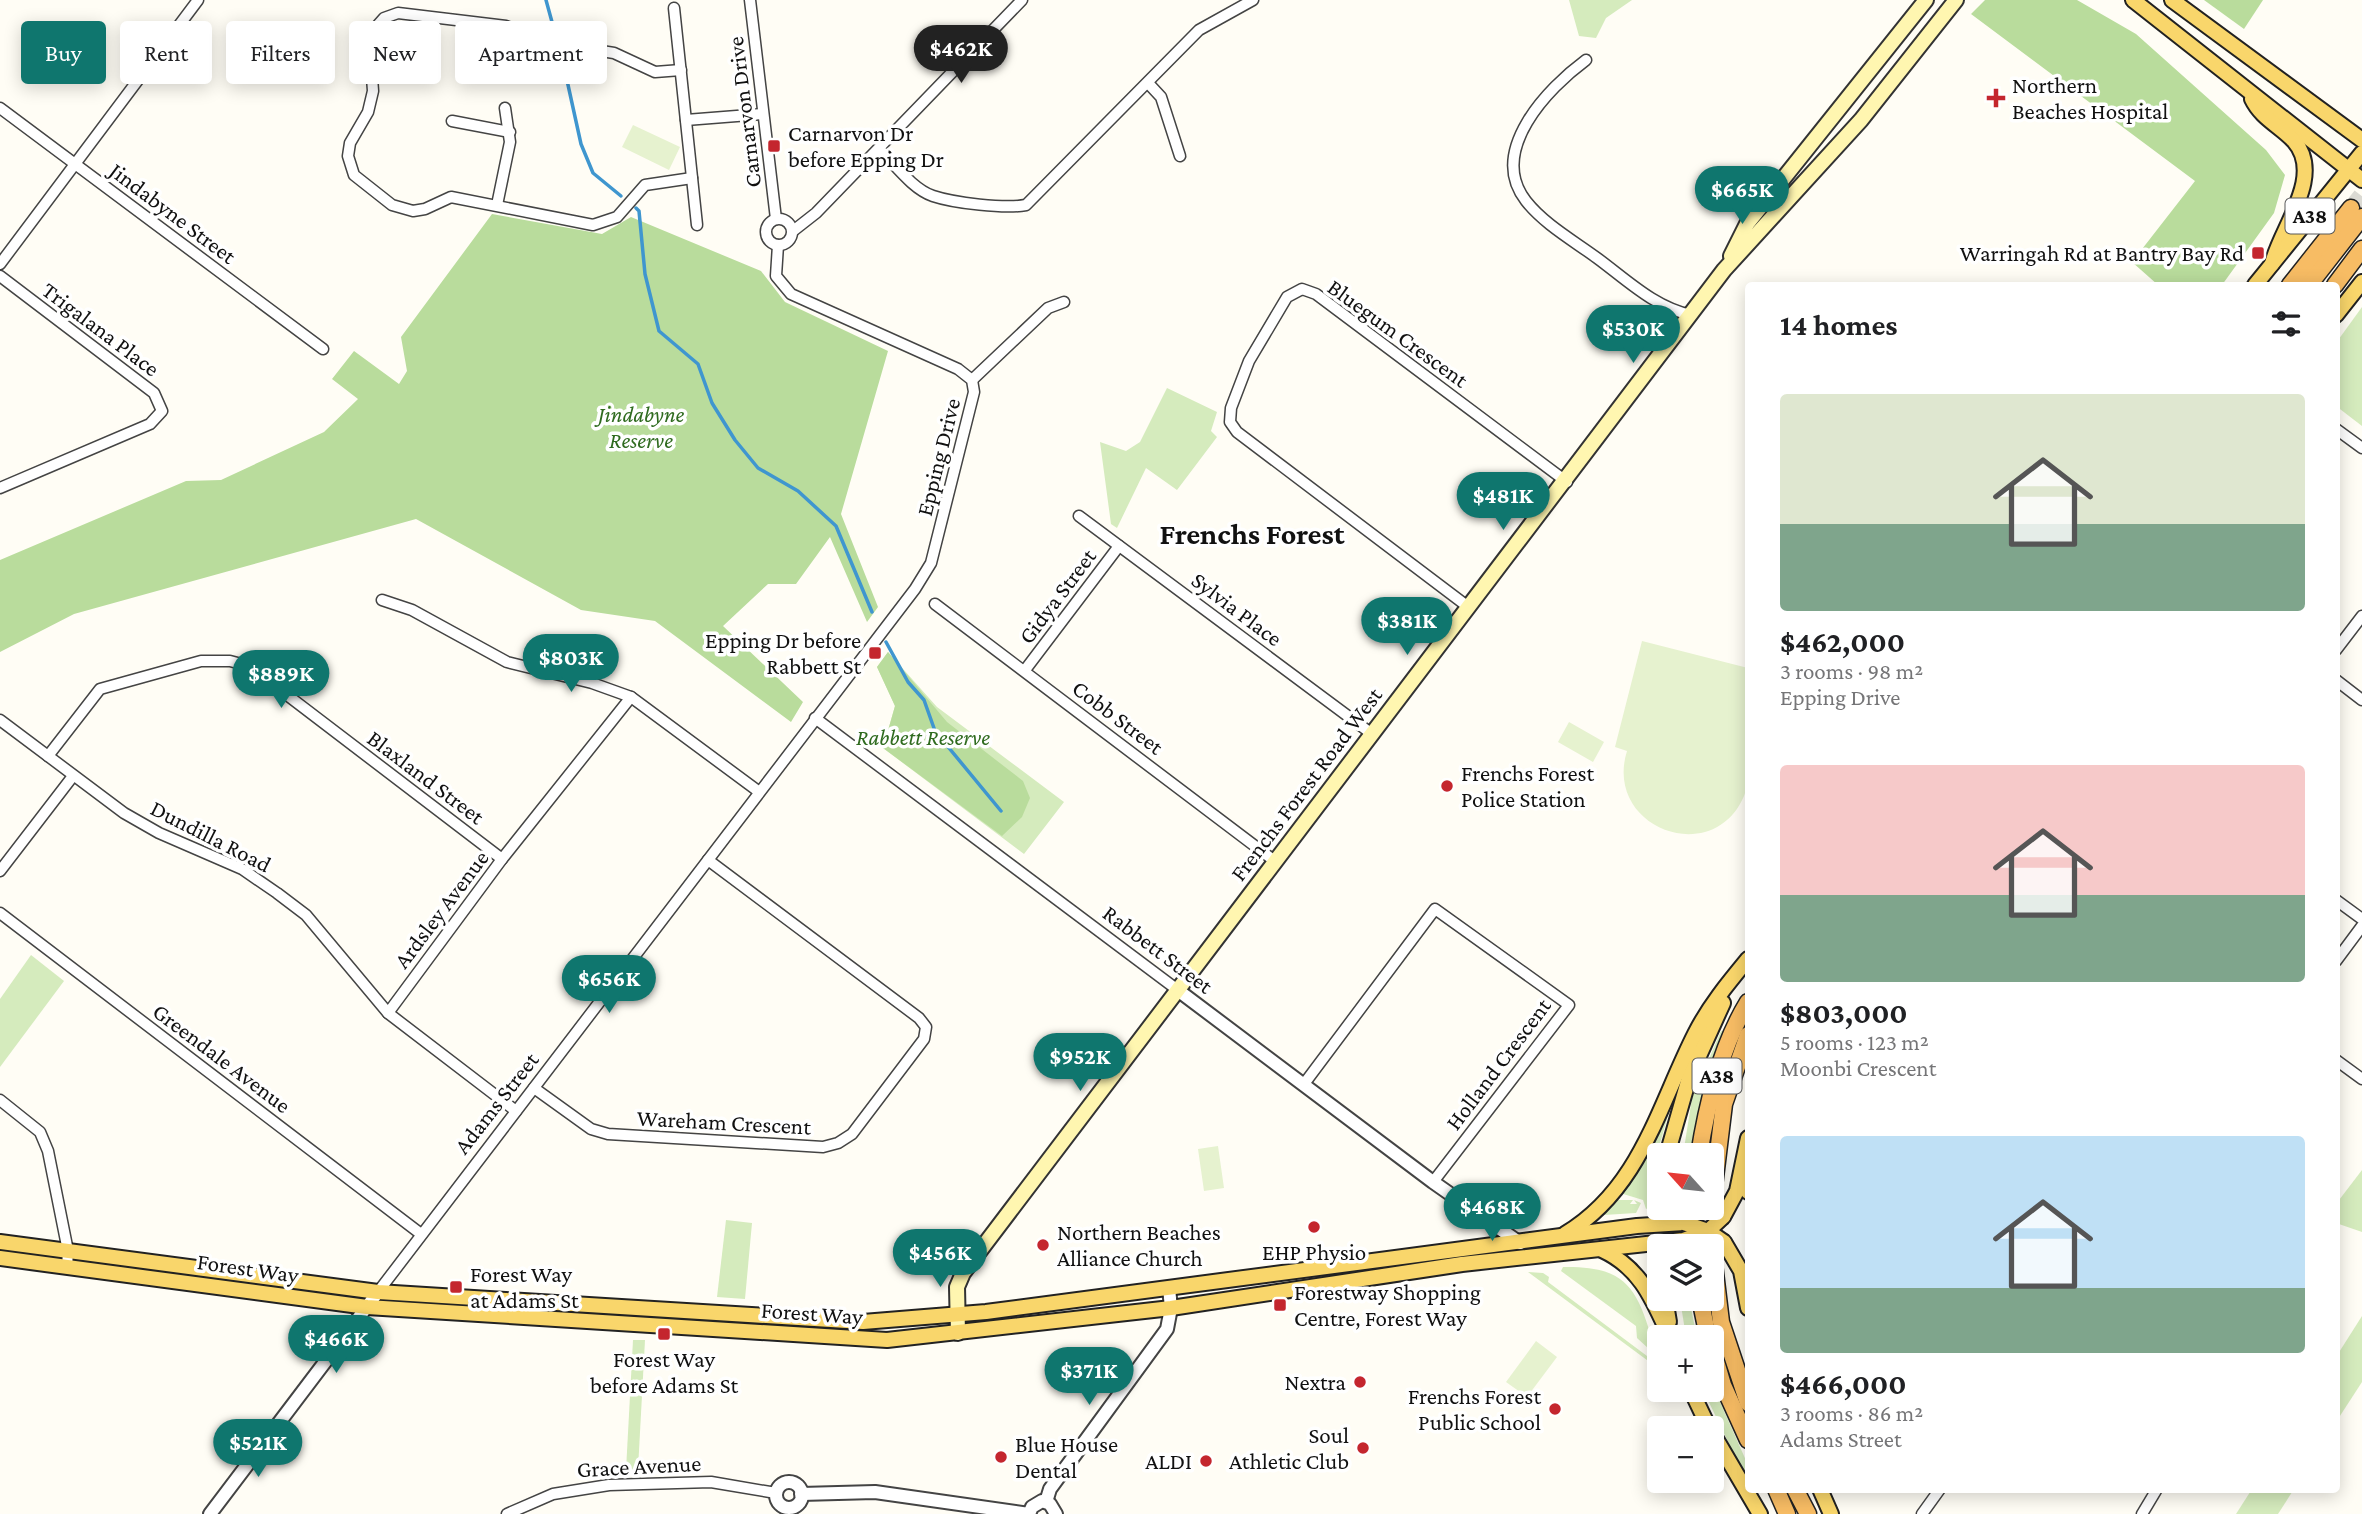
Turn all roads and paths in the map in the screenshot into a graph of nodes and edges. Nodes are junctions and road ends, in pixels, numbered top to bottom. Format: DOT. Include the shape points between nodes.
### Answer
graph roads {
  1 [pos="198,0"];
  2 [pos="750,0"];
  3 [pos="1022,0"];
  4 [pos="1253,0"];
  5 [pos="1926,0"];
  6 [pos="1956,0"];
  7 [pos="2133,0"];
  8 [pos="2172,0"];
  9 [pos="674,8"];
  10 [pos="1586,60"];
  11 [pos="681,70"];
  12 [pos="1148,83"];
  13 [pos="2250,90"];
  14 [pos="0,108"];
  15 [pos="505,108"];
  16 [pos="762,114"];
  17 [pos="686,120"];
  18 [pos="452,121"];
  19 [pos="510,132"];
  20 [pos="2362,140"];
  21 [pos="879,149"];
  22 [pos="2362,153"];
  23 [pos="1180,156"];
  24 [pos="75,164"];
  25 [pos="2357,176"];
  26 [pos="691,178"];
  27 [pos="497,205"];
  28 [pos="2356,212"];
  29 [pos="776,219"];
  30 [pos="697,225"];
  31 [pos="793,231"];
  32 [pos="778,245"];
  33 [pos="2362,249"];
  34 [pos="0,264"];
  35 [pos="2272,264"];
  36 [pos="1724,270"];
  37 [pos="0,276"];
  38 [pos="2257,282"];
  39 [pos="2293,282"];
  40 [pos="2311,282"];
  41 [pos="2337,282"];
  42 [pos="2362,282"];
  43 [pos="1064,302"];
  44 [pos="2340,310"];
  45 [pos="1691,315"];
  46 [pos="323,349"];
  47 [pos="972,380"];
  48 [pos="2340,432"];
  49 [pos="2362,448"];
  50 [pos="1567,482"];
  51 [pos="0,488"];
  52 [pos="1079,516"];
  53 [pos="1119,546"];
  54 [pos="382,600"];
  55 [pos="935,604"];
  56 [pos="1467,606"];
  57 [pos="2362,616"];
  58 [pos="2340,645"];
  59 [pos="1025,670"];
  60 [pos="2340,684"];
  61 [pos="631,697"];
  62 [pos="2362,700"];
  63 [pos="815,718"];
  64 [pos="0,720"];
  65 [pos="1372,734"];
  66 [pos="47,755"];
  67 [pos="74,776"];
  68 [pos="758,792"];
  69 [pos="502,859"];
  70 [pos="708,860"];
  71 [pos="1276,862"];
  72 [pos="0,870"];
  73 [pos="2340,903"];
  74 [pos="0,913"];
  75 [pos="2362,919"];
  76 [pos="2362,926"];
  77 [pos="2340,956"];
  78 [pos="1745,964"];
  79 [pos="1745,965"];
  80 [pos="1179,991"];
  81 [pos="1745,1009"];
  82 [pos="388,1013"];
  83 [pos="1745,1044"];
  84 [pos="2340,1063"];
  85 [pos="2362,1079"];
  86 [pos="1304,1084"];
  87 [pos="534,1088"];
  88 [pos="0,1100"];
  89 [pos="516,1111"];
  90 [pos="1670,1143"];
  91 [pos="1701,1143"];
  92 [pos="1719,1143"];
  93 [pos="1745,1152"];
  94 [pos="1433,1182"];
  95 [pos="1660,1220"];
  96 [pos="1660,1224"];
  97 [pos="1708,1231"];
  98 [pos="421,1234"];
  99 [pos="1660,1234"];
  100 [pos="1700,1234"];
  101 [pos="1561,1237"];
  102 [pos="0,1242"];
  103 [pos="1520,1243"];
  104 [pos="1647,1245"];
  105 [pos="1601,1250"];
  106 [pos="68,1251"];
  107 [pos="0,1258"];
  108 [pos="67,1267"];
  109 [pos="1169,1288"];
  110 [pos="378,1292"];
  111 [pos="1745,1292"];
  112 [pos="367,1307"];
  113 [pos="1171,1308"];
  114 [pos="1720,1311"];
  115 [pos="957,1315"];
  116 [pos="1665,1325"];
  117 [pos="958,1333"];
  118 [pos="1724,1387"];
  119 [pos="1745,1394"];
  120 [pos="1745,1433"];
  121 [pos="1724,1454"];
  122 [pos="1745,1489"];
  123 [pos="776,1493"];
  124 [pos="801,1493"];
  125 [pos="1748,1493"];
  126 [pos="1778,1493"];
  127 [pos="1798,1493"];
  128 [pos="1822,1493"];
  129 [pos="1937,1493"];
  130 [pos="2155,1493"];
  131 [pos="1046,1502"];
  132 [pos="785,1510"];
  133 [pos="210,1514"];
  134 [pos="507,1514"];
  135 [pos="1029,1514"];
  136 [pos="1056,1514"];
  137 [pos="1760,1514"];
  138 [pos="1787,1514"];
  139 [pos="1808,1514"];
  140 [pos="1831,1514"];
  141 [pos="1922,1514"];
  142 [pos="2142,1514"];
  1 -- 24 [label="street"];
  2 -- 16 [label="street, Carnarvon Drive"];
  3 -- 21 [label="street"];
  4 -- 12 [label="street" via="1199,30"];
  5 -- 36 [label="main road, Frenchs Forest Road West" via="1747,224"];
  6 -- 36 [label="main road, Frenchs Forest Road West" via="1861,120"];
  7 -- 13 [label="main road"];
  8 -- 20 [label="main road"];
  9 -- 11 [label="street"];
  10 -- 45 [label="street" via="1558,80 1533,113 1518,148 1518,187 1539,214 1664,308"];
  11 -- 17 [label="street"];
  11 -- 27 [label="street" via="655,72 614,54 551,43 506,26 398,13 384,18 369,35 373,91 368,112 350,143 348,156 355,175 402,209 425,209 451,197"];
  12 -- 21 [label="street" via="1026,205 1012,208 932,196"];
  12 -- 23 [label="street" via="1161,97"];
  13 -- 25 [label="main road"];
  13 -- 35 [label="main road" via="2261,113 2299,149 2304,164 2298,199"];
  14 -- 24 [label="street, Jindabyne Street"];
  15 -- 19 [label="street"];
  16 -- 17 [label="street"];
  16 -- 29 [label="street, Carnarvon Drive"];
  17 -- 26 [label="street"];
  18 -- 19 [label="street"];
  19 -- 27 [label="street"];
  21 -- 31 [label="street" via="816,214"];
  22 -- 25 [label="main road, A38"];
  24 -- 34 [label="street"];
  24 -- 46 [label="street, Jindabyne Street"];
  25 -- 35 [label="main road, A38"];
  26 -- 27 [label="street" via="645,185 617,217 593,225"];
  26 -- 30 [label="street"];
  28 -- 39 [label="highway, A38"];
  28 -- 40 [label="highway, A38"];
  29 -- 31 [label="street" via="788,221"];
  29 -- 32 [label="street" via="766,232 769,241"];
  31 -- 32 [label="street" via="786,243"];
  32 -- 47 [label="street, Epping Drive" via="776,276 791,294 958,369"];
  33 -- 41 [label="highway"];
  35 -- 38 [label="main road, A38"];
  36 -- 45 [label="main road, Frenchs Forest Road West"];
  37 -- 51 [label="street, Trigalana Place" via="154,393 162,411 150,424"];
  42 -- 44 [label="main road"];
  43 -- 47 [label="street" via="1048,308"];
  45 -- 50 [label="main road, Frenchs Forest Road West"];
  47 -- 63 [label="street, Epping Drive" via="974,392 931,562"];
  48 -- 49 [label="street"];
  50 -- 56 [label="main road, Frenchs Forest Road West"];
  50 -- 56 [label="street, Bluegum Crescent" via="1316,294 1302,289 1287,297 1249,361 1230,422 1237,432"];
  52 -- 53 [label="street, Sylvia Place"];
  53 -- 59 [label="street, Gidya Street"];
  53 -- 65 [label="street, Sylvia Place"];
  54 -- 61 [label="street" via="412,610 507,662"];
  55 -- 59 [label="street, Cobb Street"];
  56 -- 65 [label="main road, Frenchs Forest Road West"];
  57 -- 58 [label="street"];
  59 -- 71 [label="street, Cobb Street"];
  60 -- 62 [label="street"];
  61 -- 68 [label="street"];
  61 -- 69 [label="street, Ardsley Avenue"];
  63 -- 68 [label="street, Adams Street"];
  63 -- 80 [label="street, Rabbett Street"];
  64 -- 66 [label="street, Dundilla Road"];
  65 -- 71 [label="main road, Frenchs Forest Road West"];
  66 -- 67 [label="street, Dundilla Road"];
  66 -- 69 [label="street, Blaxland Street" via="100,689 201,661 230,661 249,666"];
  67 -- 72 [label="street"];
  67 -- 82 [label="street, Dundilla Road" via="124,813 242,869 287,900 328,939"];
  68 -- 70 [label="street, Adams Street"];
  69 -- 82 [label="street, Ardsley Avenue"];
  70 -- 87 [label="street, Adams Street"];
  70 -- 87 [label="street, Wareham Crescent" via="926,1027 923,1039 852,1134 823,1147 608,1134 592,1129"];
  71 -- 80 [label="main road, Frenchs Forest Road West"];
  73 -- 75 [label="street"];
  74 -- 98 [label="street, Greendale Avenue"];
  76 -- 77 [label="street"];
  78 -- 101 [label="main road" via="1703,1020 1633,1166 1601,1208"];
  79 -- 90 [label="main road, A38" via="1692,1069"];
  80 -- 86 [label="street, Rabbett Street"];
  80 -- 115 [label="main road, Frenchs Forest Road West" via="964,1272 957,1287"];
  81 -- 91 [label="highway, A38" via="1709,1101"];
  82 -- 89 [label="street, Dundilla Road"];
  83 -- 92 [label="highway, A38" via="1724,1104"];
  84 -- 85 [label="street"];
  86 -- 94 [label="street, Rabbett Street"];
  86 -- 94 [label="street, Holland Crescent" via="1436,909 1569,1005"];
  87 -- 89 [label="street, Adams Street"];
  88 -- 106 [label="street" via="40,1132"];
  89 -- 98 [label="street, Adams Street"];
  93 -- 97 [label="main road, bridge" via="1737,1191 1723,1217"];
  94 -- 103 [label="street, Rabbett Street"];
  95 -- 96 [label="main road"];
  96 -- 97 [label="main road, Forest Way, bridge" via="1684,1223"];
  96 -- 99 [label="main road"];
  96 -- 101 [label="main road, Forest Way"];
  97 -- 100 [label="main road, Forest Way, bridge"];
  97 -- 111 [label="main road, bridge" via="1724,1242 1741,1271"];
  98 -- 110 [label="street, Adams Street"];
  101 -- 103 [label="main road, Forest Way"];
  102 -- 106 [label="main road, Forest Way"];
  103 -- 109 [label="main road, Forest Way"];
  104 -- 105 [label="main road, Forest Way"];
  105 -- 113 [label="main road, Forest Way" via="1380,1275"];
  105 -- 116 [label="main road" via="1635,1272"];
  106 -- 108 [label="street"];
  106 -- 110 [label="main road, Forest Way"];
  107 -- 108 [label="main road, Forest Way"];
  108 -- 112 [label="main road, Forest Way"];
  109 -- 113 [label="street"];
  109 -- 115 [label="main road, Forest Way"];
  110 -- 112 [label="street, Adams Street"];
  110 -- 115 [label="main road, Forest Way" via="829,1321"];
  112 -- 117 [label="main road, Forest Way" via="844,1339"];
  112 -- 133 [label="street, Adams Street"];
  113 -- 117 [label="main road, Forest Way"];
  113 -- 131 [label="street" via="1167,1329 1050,1489"];
  114 -- 119 [label="highway"];
  115 -- 117 [label="main road, Frenchs Forest Road West"];
  118 -- 120 [label="highway"];
  121 -- 122 [label="main road"];
  123 -- 124 [label="street" via="787,1482 796,1484"];
  123 -- 132 [label="street"];
  123 -- 134 [label="street, Grace Avenue" via="712,1482 609,1485 553,1494"];
  124 -- 132 [label="street" via="798,1503"];
  124 -- 135 [label="street" via="875,1492"];
  125 -- 137 [label="main road"];
  126 -- 138 [label="highway"];
  127 -- 139 [label="highway"];
  128 -- 140 [label="main road"];
  129 -- 141 [label="street"];
  130 -- 142 [label="street"];
  131 -- 135 [label="street" via="1035,1504"];
  131 -- 136 [label="street"];
}
